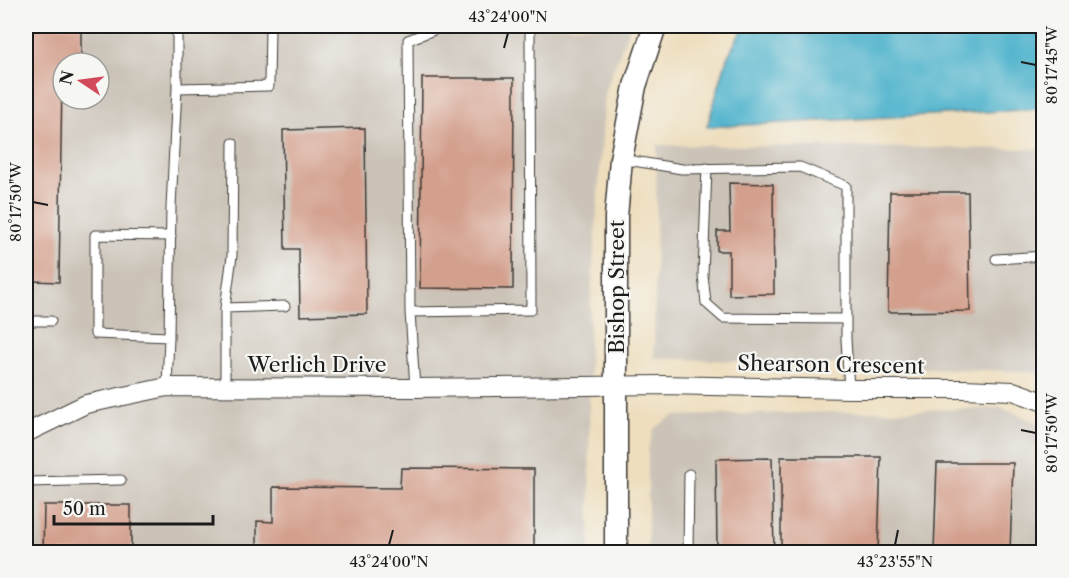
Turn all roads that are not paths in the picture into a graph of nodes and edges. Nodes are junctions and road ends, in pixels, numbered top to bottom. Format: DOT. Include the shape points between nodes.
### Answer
graph roads {
  1 [pos="177,26"];
  2 [pos="270,26"];
  3 [pos="444,26"];
  4 [pos="530,26"];
  5 [pos="655,26"];
  6 [pos="177,88"];
  7 [pos="233,143"];
  8 [pos="621,159"];
  9 [pos="707,168"];
  10 [pos="171,236"];
  11 [pos="1044,256"];
  12 [pos="996,259"];
  13 [pos="285,306"];
  14 [pos="225,308"];
  15 [pos="410,312"];
  16 [pos="846,319"];
  17 [pos="26,321"];
  18 [pos="51,321"];
  19 [pos="169,337"];
  20 [pos="617,386"];
  21 [pos="167,387"];
  22 [pos="225,387"];
  23 [pos="415,388"];
  24 [pos="849,389"];
  25 [pos="1044,402"];
  26 [pos="26,433"];
  27 [pos="689,474"];
  28 [pos="121,480"];
  29 [pos="26,482"];
  30 [pos="616,552"];
  31 [pos="688,552"];
  1 -- 6 [label="lane"];
  2 -- 6 [label="lane" via="269,86"];
  3 -- 15 [label="lane" via="408,40"];
  4 -- 15 [label="lane" via="531,310"];
  5 -- 8 [label="street, Bishop Street" via="635,86"];
  6 -- 10 [label="lane"];
  7 -- 14 [label="lane" via="232,256"];
  8 -- 9 [label="lane" via="682,169"];
  8 -- 20 [label="street, Bishop Street" via="616,217"];
  9 -- 16 [label="lane" via="800,167 846,186"];
  9 -- 16 [label="lane" via="706,303 723,318"];
  10 -- 19 [label="lane"];
  10 -- 19 [label="lane" via="95,235 95,334"];
  11 -- 12 [label="lane"];
  13 -- 14 [label="lane"];
  14 -- 22 [label="lane"];
  15 -- 23 [label="lane"];
  16 -- 24 [label="lane"];
  17 -- 18 [label="lane"];
  19 -- 21 [label="lane"];
  20 -- 23 [label="street, Werlich Drive"];
  20 -- 24 [label="street, Shearson Crescent"];
  20 -- 30 [label="street, Bishop Street"];
  21 -- 22 [label="street, Werlich Drive"];
  21 -- 26 [label="street, Werlich Drive" via="86,404"];
  22 -- 23 [label="street, Werlich Drive"];
  24 -- 25 [label="street, Shearson Crescent" via="1013,391"];
  27 -- 31 [label="lane"];
  28 -- 29 [label="lane"];
}
